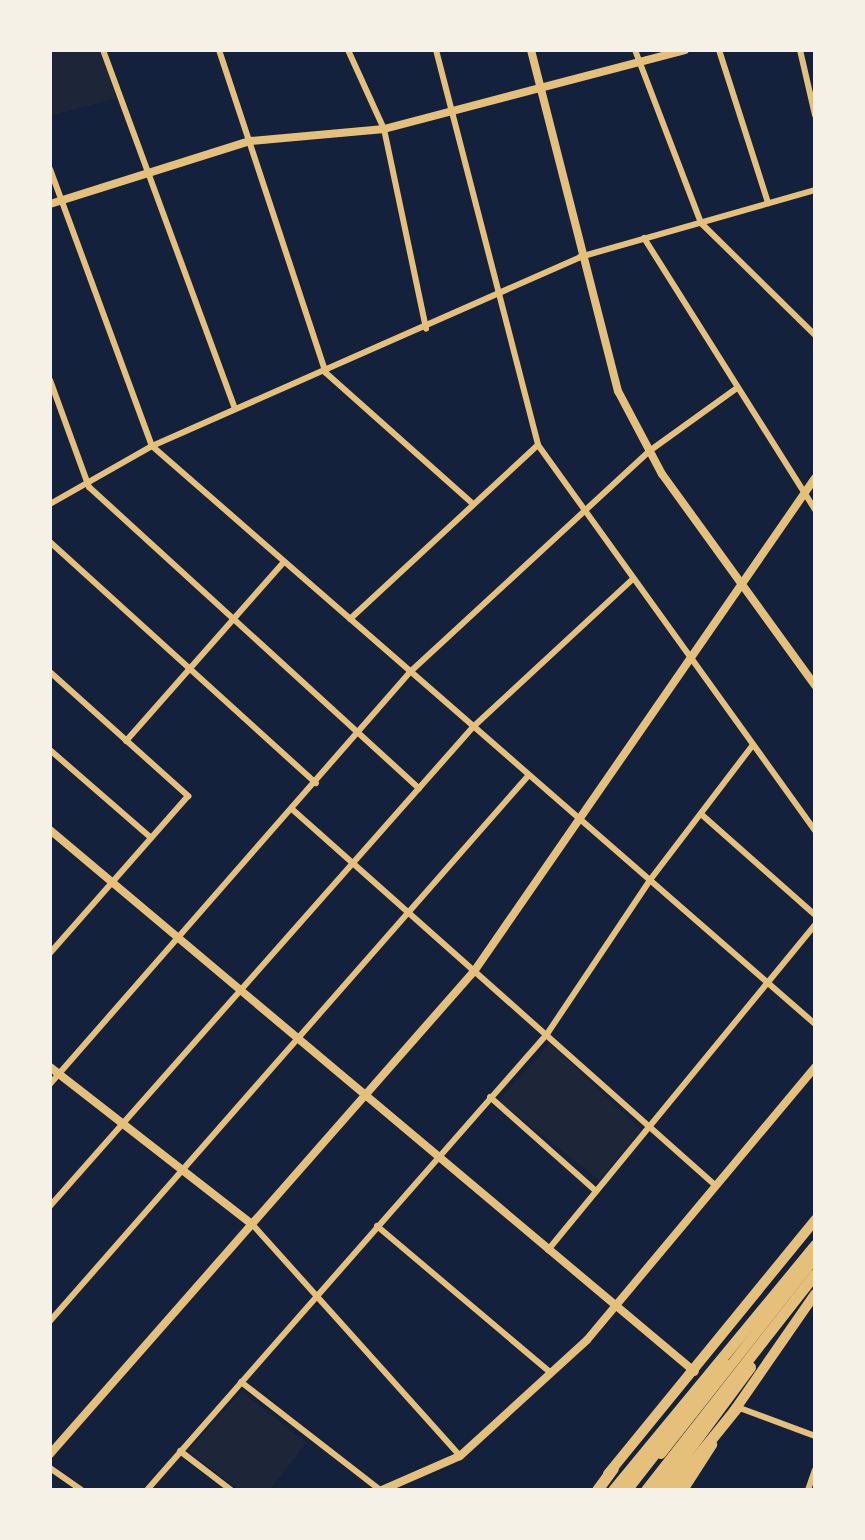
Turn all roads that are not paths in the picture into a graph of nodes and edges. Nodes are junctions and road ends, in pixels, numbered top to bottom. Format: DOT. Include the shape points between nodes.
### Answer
graph roads {
  1 [pos="103,50"];
  2 [pos="219,50"];
  3 [pos="348,50"];
  4 [pos="436,50"];
  5 [pos="531,50"];
  6 [pos="635,50"];
  7 [pos="685,50"];
  8 [pos="719,50"];
  9 [pos="800,50"];
  10 [pos="638,64"];
  11 [pos="541,93"];
  12 [pos="457,112"];
  13 [pos="815,115"];
  14 [pos="384,129"];
  15 [pos="250,141"];
  16 [pos="50,169"];
  17 [pos="150,173"];
  18 [pos="815,190"];
  19 [pos="62,200"];
  20 [pos="768,203"];
  21 [pos="50,204"];
  22 [pos="701,223"];
  23 [pos="644,238"];
  24 [pos="580,257"];
  25 [pos="504,295"];
  26 [pos="426,329"];
  27 [pos="815,335"];
  28 [pos="326,373"];
  29 [pos="50,380"];
  30 [pos="737,388"];
  31 [pos="235,409"];
  32 [pos="538,445"];
  33 [pos="152,446"];
  34 [pos="648,452"];
  35 [pos="815,478"];
  36 [pos="87,483"];
  37 [pos="802,495"];
  38 [pos="471,502"];
  39 [pos="50,504"];
  40 [pos="815,510"];
  41 [pos="584,512"];
  42 [pos="50,542"];
  43 [pos="284,562"];
  44 [pos="633,579"];
  45 [pos="741,583"];
  46 [pos="233,619"];
  47 [pos="350,619"];
  48 [pos="690,658"];
  49 [pos="190,667"];
  50 [pos="50,672"];
  51 [pos="410,672"];
  52 [pos="815,685"];
  53 [pos="473,727"];
  54 [pos="358,733"];
  55 [pos="126,741"];
  56 [pos="753,745"];
  57 [pos="50,750"];
  58 [pos="528,776"];
  59 [pos="316,783"];
  60 [pos="419,788"];
  61 [pos="293,810"];
  62 [pos="701,814"];
  63 [pos="578,820"];
  64 [pos="50,830"];
  65 [pos="815,831"];
  66 [pos="150,837"];
  67 [pos="351,864"];
  68 [pos="650,880"];
  69 [pos="111,883"];
  70 [pos="815,915"];
  71 [pos="409,916"];
  72 [pos="815,925"];
  73 [pos="176,940"];
  74 [pos="50,953"];
  75 [pos="475,970"];
  76 [pos="769,984"];
  77 [pos="238,994"];
  78 [pos="815,1024"];
  79 [pos="547,1034"];
  80 [pos="297,1043"];
  81 [pos="50,1067"];
  82 [pos="815,1067"];
  83 [pos="59,1074"];
  84 [pos="50,1084"];
  85 [pos="490,1097"];
  86 [pos="364,1098"];
  87 [pos="123,1123"];
  88 [pos="649,1127"];
  89 [pos="437,1158"];
  90 [pos="185,1171"];
  91 [pos="716,1186"];
  92 [pos="596,1191"];
  93 [pos="50,1206"];
  94 [pos="815,1220"];
  95 [pos="252,1224"];
  96 [pos="377,1226"];
  97 [pos="815,1246"];
  98 [pos="547,1251"];
  99 [pos="815,1258"];
  100 [pos="815,1266"];
  101 [pos="815,1274"];
  102 [pos="800,1294"];
  103 [pos="815,1294"];
  104 [pos="317,1296"];
  105 [pos="615,1306"];
  106 [pos="50,1321"];
  107 [pos="551,1373"];
  108 [pos="695,1373"];
  109 [pos="241,1382"];
  110 [pos="737,1407"];
  111 [pos="815,1436"];
  112 [pos="180,1451"];
  113 [pos="50,1454"];
  114 [pos="460,1456"];
  115 [pos="50,1468"];
  116 [pos="613,1468"];
  117 [pos="815,1470"];
  118 [pos="647,1472"];
  119 [pos="81,1490"];
  120 [pos="147,1490"];
  121 [pos="231,1490"];
  122 [pos="381,1490"];
  123 [pos="595,1490"];
  124 [pos="613,1490"];
  125 [pos="629,1490"];
  126 [pos="643,1490"];
  127 [pos="659,1490"];
  128 [pos="670,1490"];
  129 [pos="683,1490"];
  130 [pos="808,1490"];
  1 -- 17 [label="street"];
  2 -- 15 [label="street"];
  3 -- 14 [label="street"];
  4 -- 12 [label="street"];
  5 -- 11 [label="street"];
  6 -- 10 [label="street"];
  7 -- 10 [label="street"];
  8 -- 20 [label="street"];
  9 -- 13 [label="street"];
  10 -- 11 [label="street"];
  10 -- 22 [label="street"];
  11 -- 12 [label="street"];
  11 -- 24 [label="street"];
  12 -- 14 [label="street"];
  12 -- 25 [label="street"];
  14 -- 15 [label="street"];
  14 -- 26 [label="street"];
  15 -- 17 [label="street"];
  15 -- 28 [label="street"];
  16 -- 19 [label="street"];
  17 -- 19 [label="street"];
  17 -- 31 [label="street"];
  18 -- 20 [label="street"];
  19 -- 21 [label="street"];
  19 -- 33 [label="street"];
  20 -- 22 [label="street"];
  22 -- 23 [label="street"];
  22 -- 27 [label="street"];
  23 -- 24 [label="street"];
  23 -- 30 [label="street"];
  24 -- 25 [label="street"];
  24 -- 34 [label="street" via="606,359"];
  25 -- 26 [label="street"];
  25 -- 32 [label="street"];
  26 -- 28 [label="street"];
  28 -- 31 [label="street"];
  28 -- 38 [label="street"];
  29 -- 36 [label="street"];
  30 -- 34 [label="street"];
  30 -- 37 [label="street"];
  31 -- 33 [label="street"];
  32 -- 38 [label="street"];
  32 -- 41 [label="street"];
  33 -- 36 [label="street"];
  33 -- 43 [label="street"];
  34 -- 41 [label="street"];
  34 -- 45 [label="street"];
  35 -- 37 [label="street"];
  36 -- 39 [label="street"];
  36 -- 46 [label="street"];
  37 -- 40 [label="street"];
  37 -- 45 [label="street"];
  38 -- 47 [label="street"];
  41 -- 44 [label="street"];
  41 -- 51 [label="street"];
  42 -- 49 [label="street"];
  43 -- 46 [label="street"];
  43 -- 47 [label="street"];
  44 -- 48 [label="street"];
  44 -- 53 [label="street"];
  45 -- 48 [label="street"];
  45 -- 52 [label="street"];
  46 -- 49 [label="street"];
  46 -- 54 [label="street"];
  47 -- 51 [label="street"];
  48 -- 56 [label="street"];
  48 -- 63 [label="street"];
  49 -- 55 [label="street"];
  49 -- 59 [label="street"];
  50 -- 55 [label="street"];
  51 -- 53 [label="street"];
  51 -- 54 [label="street"];
  53 -- 58 [label="street"];
  53 -- 60 [label="street"];
  54 -- 59 [label="street"];
  54 -- 60 [label="street"];
  55 -- 66 [label="street" via="188,796"];
  56 -- 62 [label="street"];
  56 -- 65 [label="street"];
  57 -- 66 [label="street"];
  58 -- 63 [label="street"];
  58 -- 71 [label="street"];
  59 -- 61 [label="street"];
  60 -- 67 [label="street"];
  61 -- 67 [label="street"];
  61 -- 73 [label="street"];
  62 -- 68 [label="street"];
  62 -- 70 [label="street"];
  63 -- 68 [label="street"];
  63 -- 75 [label="street"];
  64 -- 69 [label="street"];
  66 -- 69 [label="street"];
  67 -- 71 [label="street"];
  67 -- 77 [label="street"];
  68 -- 76 [label="street"];
  68 -- 79 [label="street"];
  69 -- 73 [label="street"];
  69 -- 74 [label="street"];
  71 -- 75 [label="street"];
  71 -- 80 [label="street"];
  72 -- 76 [label="street"];
  73 -- 77 [label="street"];
  73 -- 83 [label="street"];
  75 -- 79 [label="street"];
  75 -- 86 [label="street"];
  76 -- 78 [label="street"];
  76 -- 88 [label="street"];
  77 -- 80 [label="street"];
  77 -- 87 [label="street"];
  79 -- 85 [label="street"];
  79 -- 88 [label="street"];
  80 -- 86 [label="street"];
  80 -- 90 [label="street"];
  81 -- 83 [label="street"];
  82 -- 91 [label="street"];
  83 -- 84 [label="street"];
  83 -- 87 [label="street"];
  85 -- 89 [label="street"];
  85 -- 92 [label="street"];
  86 -- 89 [label="street"];
  86 -- 95 [label="street"];
  87 -- 90 [label="street"];
  87 -- 93 [label="street"];
  88 -- 91 [label="street"];
  88 -- 92 [label="street"];
  89 -- 96 [label="street"];
  89 -- 98 [label="street"];
  90 -- 95 [label="street"];
  90 -- 106 [label="street"];
  91 -- 105 [label="street"];
  92 -- 98 [label="street"];
  94 -- 108 [label="highway"];
  95 -- 104 [label="street"];
  95 -- 113 [label="street"];
  96 -- 104 [label="street"];
  96 -- 107 [label="street"];
  97 -- 124 [label="highway"];
  97 -- 125 [label="highway"];
  98 -- 105 [label="street"];
  99 -- 118 [label="highway"];
  100 -- 126 [label="highway"];
  101 -- 102 [label="highway"];
  102 -- 126 [label="highway"];
  102 -- 127 [label="highway"];
  103 -- 110 [label="highway"];
  104 -- 109 [label="street"];
  104 -- 114 [label="street"];
  105 -- 107 [label="street"];
  105 -- 108 [label="street"];
  107 -- 114 [label="street"];
  108 -- 116 [label="highway"];
  109 -- 112 [label="street"];
  109 -- 122 [label="street"];
  110 -- 111 [label="street"];
  110 -- 128 [label="highway"];
  110 -- 129 [label="highway"];
  112 -- 120 [label="street"];
  112 -- 121 [label="street"];
  114 -- 122 [label="street"];
  115 -- 119 [label="street"];
  116 -- 123 [label="highway"];
  117 -- 130 [label="street"];
  118 -- 125 [label="highway"];
}
